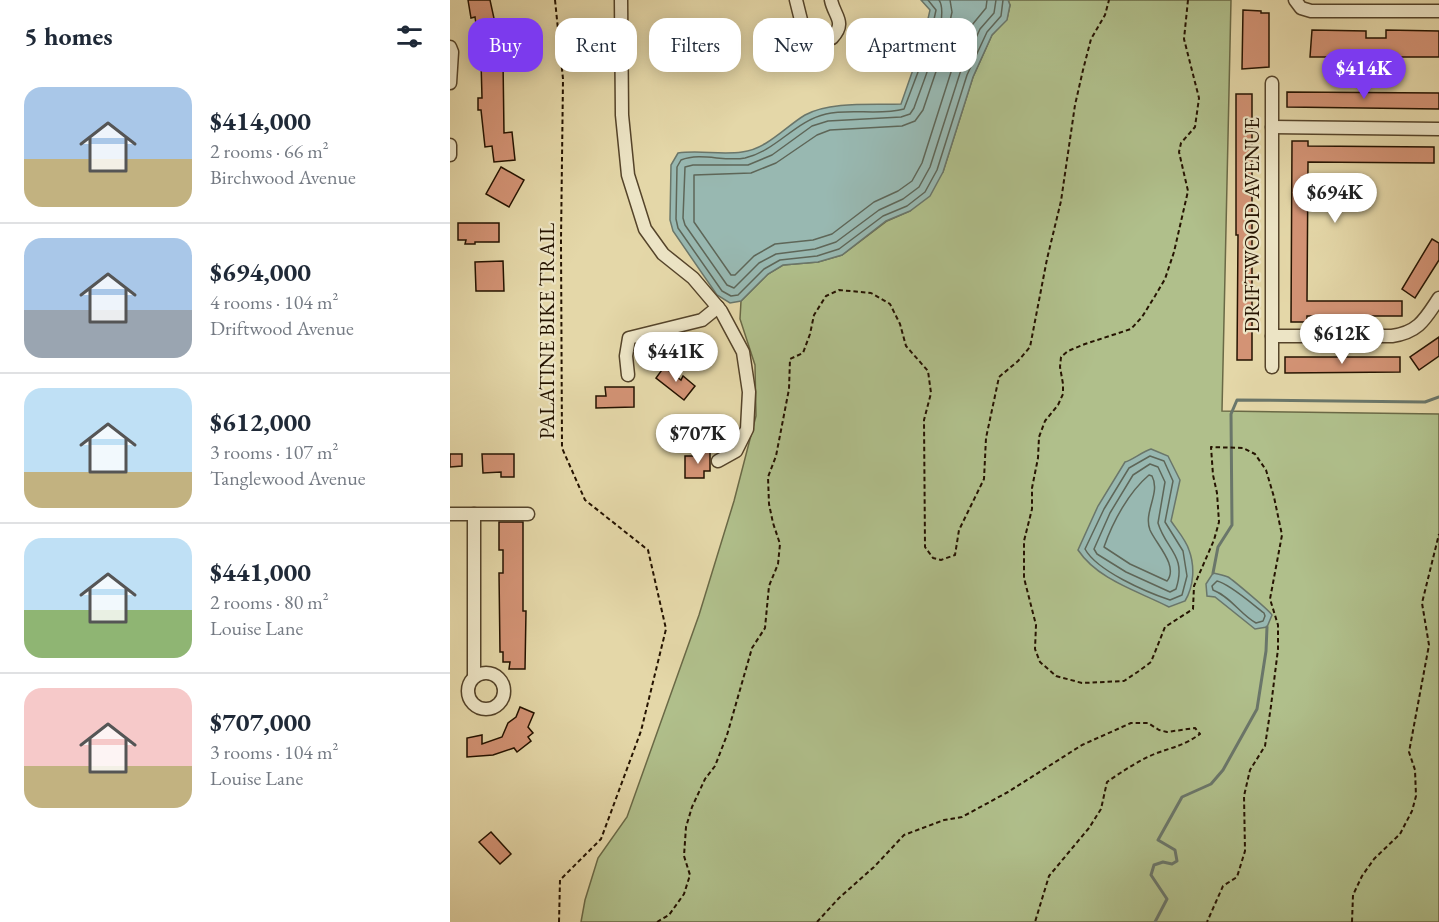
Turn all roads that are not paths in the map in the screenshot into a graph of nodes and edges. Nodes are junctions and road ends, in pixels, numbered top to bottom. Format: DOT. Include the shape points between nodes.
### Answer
graph roads {
  1 [pos="621,0"];
  2 [pos="796,0"];
  3 [pos="831,0"];
  4 [pos="1295,0"];
  5 [pos="1439,11"];
  6 [pos="450,47"];
  7 [pos="450,83"];
  8 [pos="1272,83"];
  9 [pos="1272,127"];
  10 [pos="1439,129"];
  11 [pos="450,145"];
  12 [pos="450,155"];
  13 [pos="1439,298"];
  14 [pos="718,307"];
  15 [pos="1272,336"];
  16 [pos="1272,367"];
  17 [pos="628,375"];
  18 [pos="718,461"];
  19 [pos="450,514"];
  20 [pos="474,514"];
  21 [pos="528,514"];
  22 [pos="474,677"];
  1 -- 14 [label="street" via="622,115 628,175 645,229 663,254 693,278"];
  2 -- 3 [label="street" via="804,32 816,39 832,38 838,31 840,18"];
  4 -- 5 [label="street" via="1301,8 1311,11"];
  6 -- 7 [label="street"];
  8 -- 9 [label="street, DRIFTWOOD AVENUE"];
  9 -- 10 [label="street"];
  9 -- 15 [label="street, DRIFTWOOD AVENUE"];
  11 -- 12 [label="street"];
  13 -- 15 [label="street" via="1425,320 1406,334"];
  14 -- 17 [label="street" via="702,320 629,338"];
  14 -- 18 [label="street" via="743,352 749,392 747,429 736,451"];
  15 -- 16 [label="street, DRIFTWOOD AVENUE"];
  19 -- 20 [label="street"];
  20 -- 21 [label="street"];
  20 -- 22 [label="street"];
}
